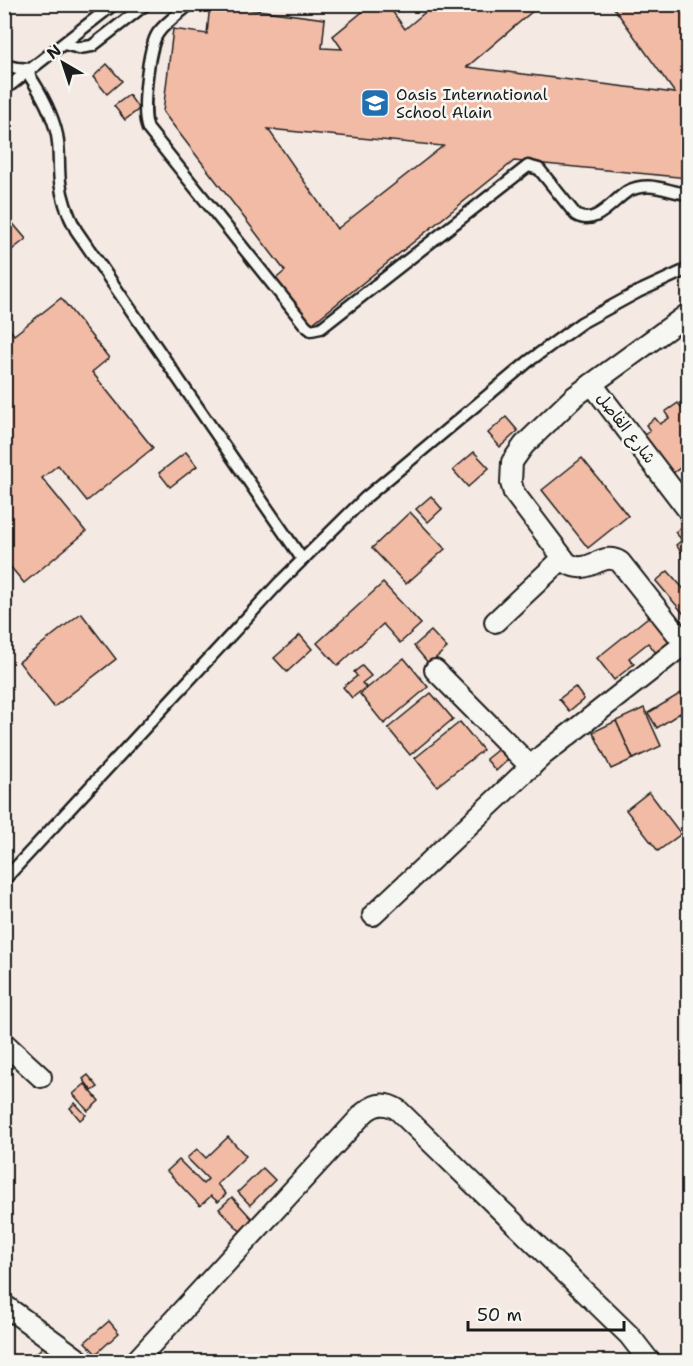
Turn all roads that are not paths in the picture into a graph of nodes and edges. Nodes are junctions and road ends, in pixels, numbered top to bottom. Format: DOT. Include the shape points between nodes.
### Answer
graph roads {
  1 [pos="114,4"];
  2 [pos="146,4"];
  3 [pos="190,4"];
  4 [pos="64,44"];
  5 [pos="4,65"];
  6 [pos="29,71"];
  7 [pos="4,90"];
  8 [pos="688,194"];
  9 [pos="688,269"];
  10 [pos="688,314"];
  11 [pos="592,384"];
  12 [pos="688,510"];
  13 [pos="563,558"];
  14 [pos="302,559"];
  15 [pos="495,622"];
  16 [pos="687,642"];
  17 [pos="435,670"];
  18 [pos="531,766"];
  19 [pos="4,880"];
  20 [pos="373,915"];
  21 [pos="4,1043"];
  22 [pos="41,1077"];
  23 [pos="4,1305"];
  24 [pos="82,1362"];
  25 [pos="135,1362"];
  26 [pos="650,1362"];
  1 -- 4 [label="lane"];
  2 -- 4 [label="lane" via="92,46"];
  3 -- 8 [label="lane" via="154,40 145,122 311,330 321,328 528,166 539,168 581,218 592,218 637,188 654,186"];
  4 -- 6 [label="lane"];
  5 -- 6 [label="lane"];
  6 -- 7 [label="lane"];
  6 -- 14 [label="lane" via="51,116 59,149 63,198 76,230"];
  9 -- 14 [label="lane" via="581,323 528,361 400,468"];
  10 -- 11 [label="street, شارع الفاصل"];
  11 -- 12 [label="street, شارع الفاصل"];
  11 -- 13 [label="street" via="524,445 510,472 514,493"];
  13 -- 15 [label="street"];
  13 -- 16 [label="street" via="578,568 602,559 620,562"];
  14 -- 19 [label="lane"];
  16 -- 18 [label="street"];
  17 -- 18 [label="street"];
  18 -- 20 [label="street"];
  21 -- 22 [label="street"];
  23 -- 24 [label="street"];
  25 -- 26 [label="street" via="364,1113 381,1104 398,1110 629,1335"];
}
